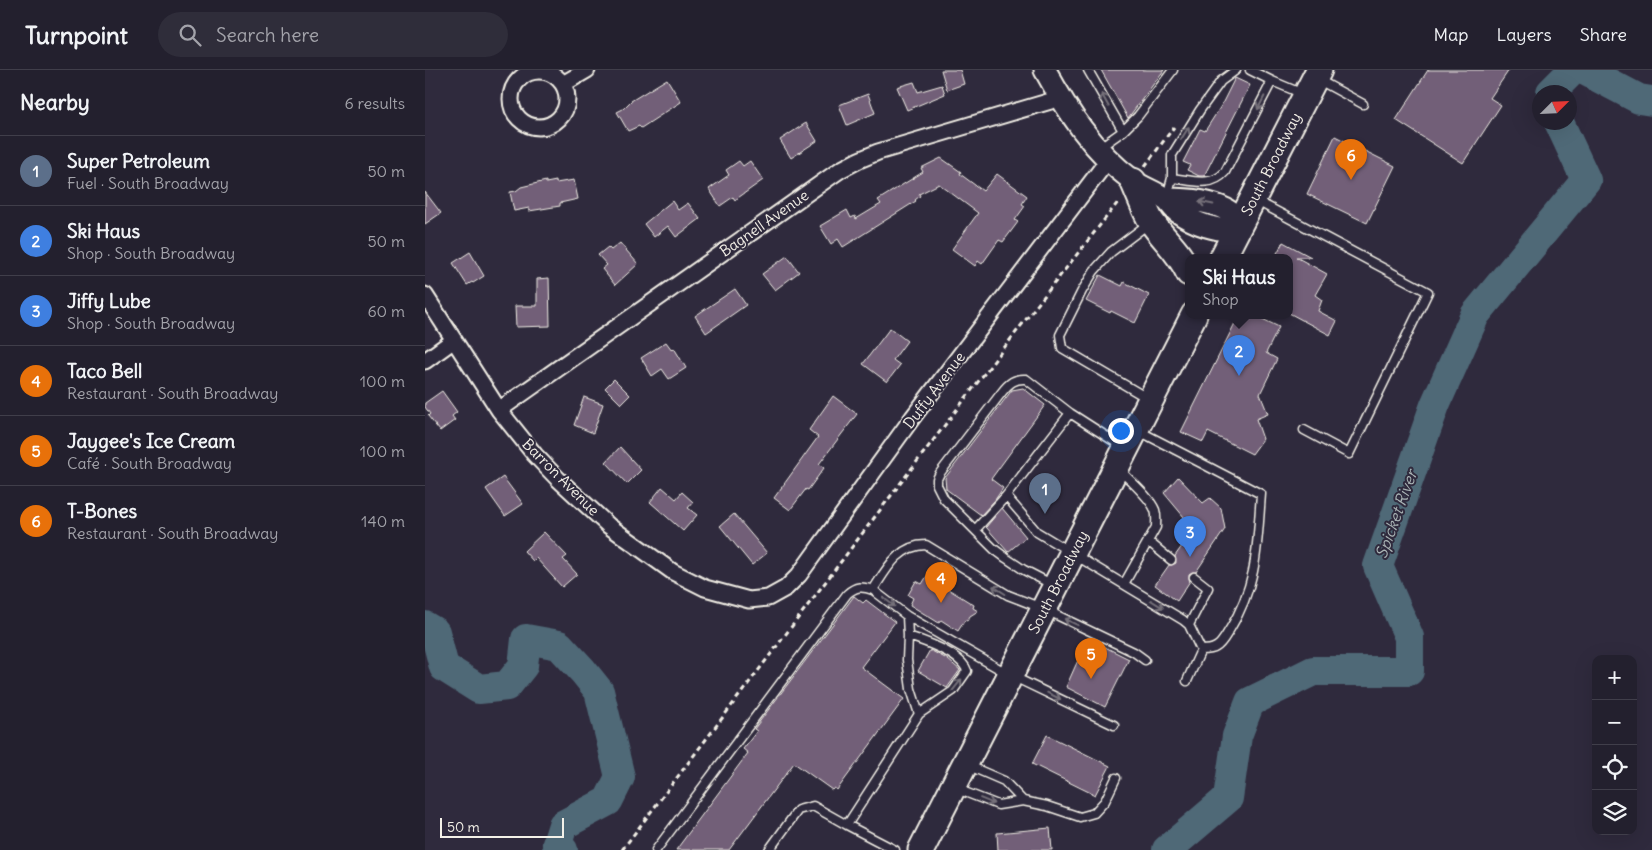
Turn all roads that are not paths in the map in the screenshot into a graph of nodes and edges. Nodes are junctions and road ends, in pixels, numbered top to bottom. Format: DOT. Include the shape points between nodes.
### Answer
graph roads {
  1 [pos="587,70"];
  2 [pos="1045,70"];
  3 [pos="1088,70"];
  4 [pos="1173,70"];
  5 [pos="1236,70"];
  6 [pos="1251,70"];
  7 [pos="1272,81"];
  8 [pos="1314,81"];
  9 [pos="563,84"];
  10 [pos="1061,98"];
  11 [pos="1363,104"];
  12 [pos="1123,131"];
  13 [pos="1103,155"];
  14 [pos="1172,178"];
  15 [pos="1133,181"];
  16 [pos="1166,199"];
  17 [pos="1253,199"];
  18 [pos="1151,221"];
  19 [pos="1238,226"];
  20 [pos="1224,254"];
  21 [pos="1185,264"];
  22 [pos="425,295"];
  23 [pos="1192,319"];
  24 [pos="454,340"];
  25 [pos="425,361"];
  26 [pos="1151,400"];
  27 [pos="499,410"];
  28 [pos="1070,413"];
  29 [pos="1304,430"];
  30 [pos="1126,448"];
  31 [pos="1006,496"];
  32 [pos="976,529"];
  33 [pos="1148,541"];
  34 [pos="1072,554"];
  35 [pos="1171,560"];
  36 [pos="1194,576"];
  37 [pos="1124,584"];
  38 [pos="1055,587"];
  39 [pos="873,590"];
  40 [pos="749,600"];
  41 [pos="1044,609"];
  42 [pos="907,616"];
  43 [pos="1189,625"];
  44 [pos="909,636"];
  45 [pos="1201,650"];
  46 [pos="1145,660"];
  47 [pos="1010,675"];
  48 [pos="1187,681"];
  49 [pos="919,714"];
  50 [pos="1114,725"];
  51 [pos="965,764"];
  52 [pos="1116,778"];
  53 [pos="953,787"];
  54 [pos="1023,801"];
  55 [pos="847,825"];
  56 [pos="656,850"];
  57 [pos="769,850"];
  58 [pos="895,850"];
  59 [pos="921,850"];
  1 -- 9 [label="street"];
  2 -- 10 [label="street"];
  12 -- 3 [label="lane, one-way"];
  4 -- 12 [label="lane"];
  14 -- 5 [label="lane, one-way" via="1172,155 1205,103 1221,82"];
  6 -- 7 [label="lane"];
  7 -- 8 [label="lane"];
  7 -- 14 [label="lane, one-way" via="1224,174 1207,182"];
  8 -- 11 [label="lane"];
  8 -- 17 [label="main road, South Broadway"];
  10 -- 13 [label="street"];
  10 -- 27 [label="street, Bagnell Avenue" via="878,152 840,170"];
  12 -- 13 [label="lane"];
  13 -- 15 [label="street"];
  13 -- 40 [label="street, Duffy Avenue" via="799,575 786,588 768,598"];
  14 -- 16 [label="lane"];
  15 -- 16 [label="street"];
  15 -- 18 [label="main road"];
  16 -- 19 [label="street" via="1176,211 1192,221 1218,230"];
  17 -- 19 [label="main road, South Broadway"];
  17 -- 29 [label="lane" via="1428,292 1349,454"];
  18 -- 21 [label="main road"];
  18 -- 26 [label="lane" via="1098,266 1060,335 1062,348"];
  19 -- 20 [label="main road, South Broadway"];
  22 -- 24 [label="street, Barron Avenue"];
  23 -- 26 [label="main road, South Broadway"];
  24 -- 25 [label="street"];
  24 -- 27 [label="street, Barron Avenue"];
  26 -- 30 [label="main road, South Broadway"];
  27 -- 40 [label="street, Barron Avenue" via="535,455 609,526 673,572 705,588"];
  28 -- 30 [label="lane"];
  28 -- 31 [label="lane"];
  28 -- 32 [label="lane" via="1027,379 1021,378 1008,385 937,479 944,499"];
  30 -- 33 [label="lane" via="1157,518"];
  30 -- 34 [label="main road, South Broadway"];
  30 -- 45 [label="lane" via="1261,494 1255,563 1241,611 1215,648"];
  31 -- 32 [label="lane"];
  31 -- 34 [label="lane" via="1037,532"];
  32 -- 38 [label="lane" via="1006,558"];
  33 -- 35 [label="lane"];
  33 -- 37 [label="lane"];
  34 -- 37 [label="lane"];
  34 -- 38 [label="main road, South Broadway"];
  36 -- 43 [label="lane" via="1209,588"];
  37 -- 43 [label="lane, one-way"];
  38 -- 41 [label="main road, South Broadway"];
  41 -- 39 [label="lane, one-way" via="1008,595 925,545 917,545 898,556"];
  39 -- 42 [label="lane, one-way"];
  39 -- 56 [label="lane" via="859,586 847,594"];
  46 -- 41 [label="lane, one-way"];
  41 -- 47 [label="main road, South Broadway"];
  42 -- 44 [label="lane"];
  42 -- 47 [label="lane"];
  43 -- 45 [label="lane"];
  44 -- 49 [label="lane" via="907,660"];
  49 -- 44 [label="lane, one-way" via="953,691 967,670 965,665 934,645"];
  45 -- 48 [label="lane"];
  47 -- 50 [label="lane, one-way"];
  47 -- 51 [label="main road, South Broadway"];
  49 -- 55 [label="lane"];
  51 -- 53 [label="main road, South Broadway"];
  51 -- 54 [label="lane" via="1003,782"];
  52 -- 54 [label="lane" via="1105,801 1094,813 1081,817"];
  53 -- 54 [label="lane, one-way" via="998,805"];
  53 -- 59 [label="main road, South Broadway"];
  55 -- 57 [label="lane" via="813,806 798,810"];
  55 -- 58 [label="lane"];
}
